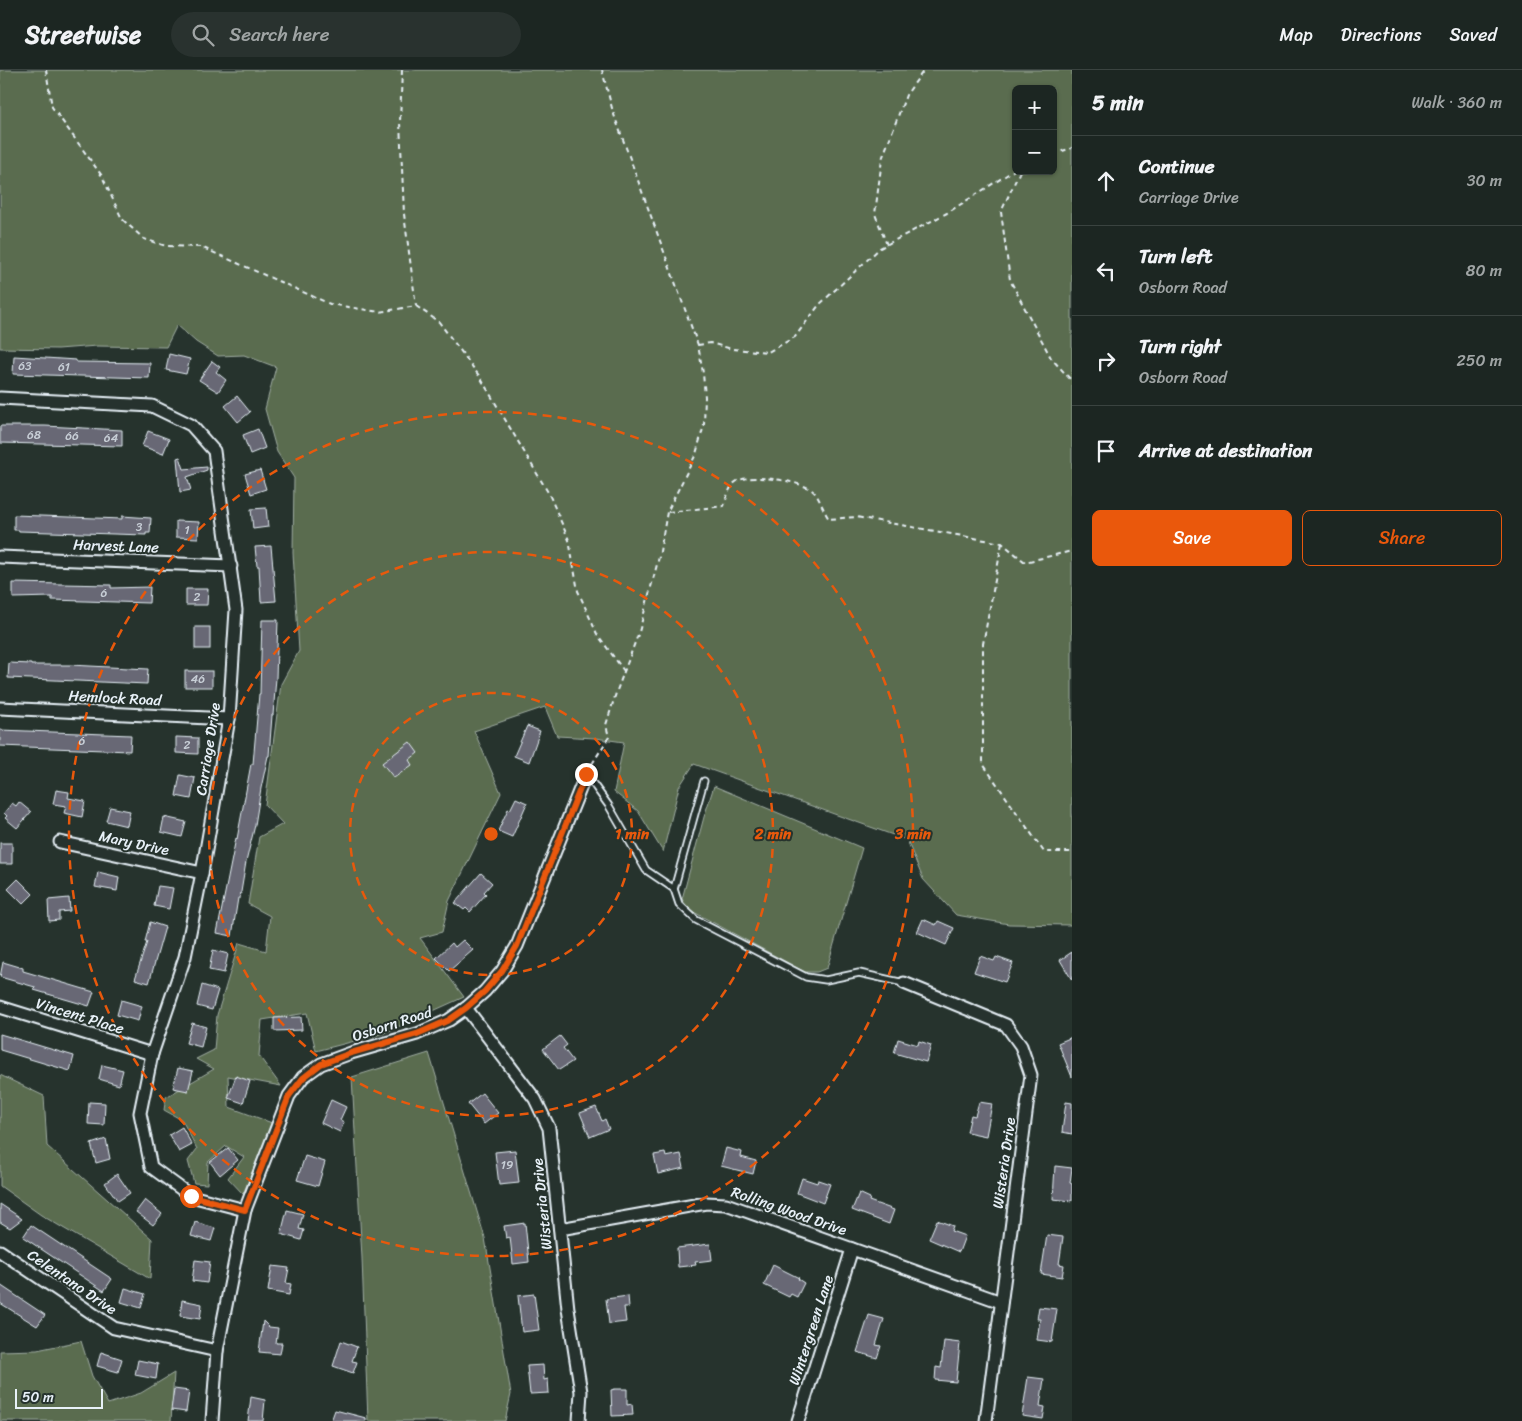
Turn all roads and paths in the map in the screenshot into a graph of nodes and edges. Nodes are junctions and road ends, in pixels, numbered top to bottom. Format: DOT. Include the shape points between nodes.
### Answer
graph roads {
  1 [pos="46,70"];
  2 [pos="402,70"];
  3 [pos="602,70"];
  4 [pos="924,70"];
  5 [pos="1072,148"];
  6 [pos="1057,153"];
  7 [pos="1012,172"];
  8 [pos="1018,175"];
  9 [pos="887,245"];
  10 [pos="416,306"];
  11 [pos="698,345"];
  12 [pos="1072,381"];
  13 [pos="0,398"];
  14 [pos="667,512"];
  15 [pos="1002,543"];
  16 [pos="1072,551"];
  17 [pos="0,557"];
  18 [pos="231,566"];
  19 [pos="624,671"];
  20 [pos="0,708"];
  21 [pos="229,719"];
  22 [pos="586,774"];
  23 [pos="704,781"];
  24 [pos="60,842"];
  25 [pos="1072,852"];
  26 [pos="202,873"];
  27 [pos="674,890"];
  28 [pos="904,984"];
  29 [pos="0,1007"];
  30 [pos="466,1008"];
  31 [pos="152,1054"];
  32 [pos="245,1210"];
  33 [pos="560,1229"];
  34 [pos="852,1249"];
  35 [pos="0,1251"];
  36 [pos="1001,1302"];
  37 [pos="217,1350"];
  38 [pos="212,1421"];
  39 [pos="578,1421"];
  40 [pos="798,1421"];
  41 [pos="986,1421"];
  1 -- 10 [label="path" via="52,107 102,176 122,219 144,239 166,246 201,247 330,304 379,312"];
  2 -- 10 [label="path" via="400,122 404,214"];
  3 -- 11 [label="path" via="613,112"];
  4 -- 9 [label="path" via="906,95 882,159 875,214"];
  5 -- 6 [label="path"];
  7 -- 9 [label="path" via="947,213"];
  8 -- 12 [label="path" via="1001,212 1010,280 1052,358"];
  9 -- 11 [label="path" via="819,305 794,338 768,352 732,349 710,343"];
  10 -- 19 [label="path" via="438,322 480,377 549,494 569,540 578,591 597,634"];
  11 -- 14 [label="path" via="704,381 704,425 696,454"];
  13 -- 18 [label="street, Carriage Drive" via="152,406 191,425 214,452"];
  14 -- 15 [label="path" via="724,506 732,486 739,480 779,479 814,492 828,519 856,517"];
  14 -- 19 [label="path" via="639,632"];
  15 -- 16 [label="path" via="1025,562"];
  15 -- 25 [label="path" via="983,644 983,764 1044,852"];
  17 -- 18 [label="street, Harvest Lane"];
  18 -- 21 [label="street, Carriage Drive" via="236,610"];
  19 -- 22 [label="path" via="606,726 609,737"];
  20 -- 21 [label="street, Hemlock Road"];
  21 -- 26 [label="street, Carriage Drive"];
  22 -- 27 [label="lane" via="609,806 646,870"];
  22 -- 30 [label="street, Osborn Road" via="517,946 502,971"];
  23 -- 27 [label="lane"];
  24 -- 26 [label="street, Mary Drive"];
  26 -- 31 [label="street, Carriage Drive" via="185,957"];
  27 -- 28 [label="lane" via="679,904 696,920 806,977 826,980 859,972"];
  28 -- 36 [label="street, Wisteria Drive" via="1006,1025 1021,1046 1031,1074"];
  29 -- 31 [label="street, Vincent Place"];
  30 -- 32 [label="street, Osborn Road" via="435,1027 321,1064 303,1078 289,1096"];
  30 -- 33 [label="street, Wisteria Drive" via="535,1099 549,1128"];
  31 -- 32 [label="street, Carriage Drive" via="140,1114 151,1167 191,1196"];
  32 -- 37 [label="street, Osborn Road"];
  33 -- 34 [label="street, Rolling Wood Drive" via="706,1203 726,1204"];
  33 -- 39 [label="street, Wisteria Drive" via="581,1392"];
  34 -- 36 [label="street, Rolling Wood Drive"];
  34 -- 40 [label="street, Wintergreen Lane"];
  35 -- 37 [label="street, Celentano Drive" via="114,1328"];
  36 -- 41 [label="street, Wisteria Drive"];
  37 -- 38 [label="street, Osborn Road"];
}
